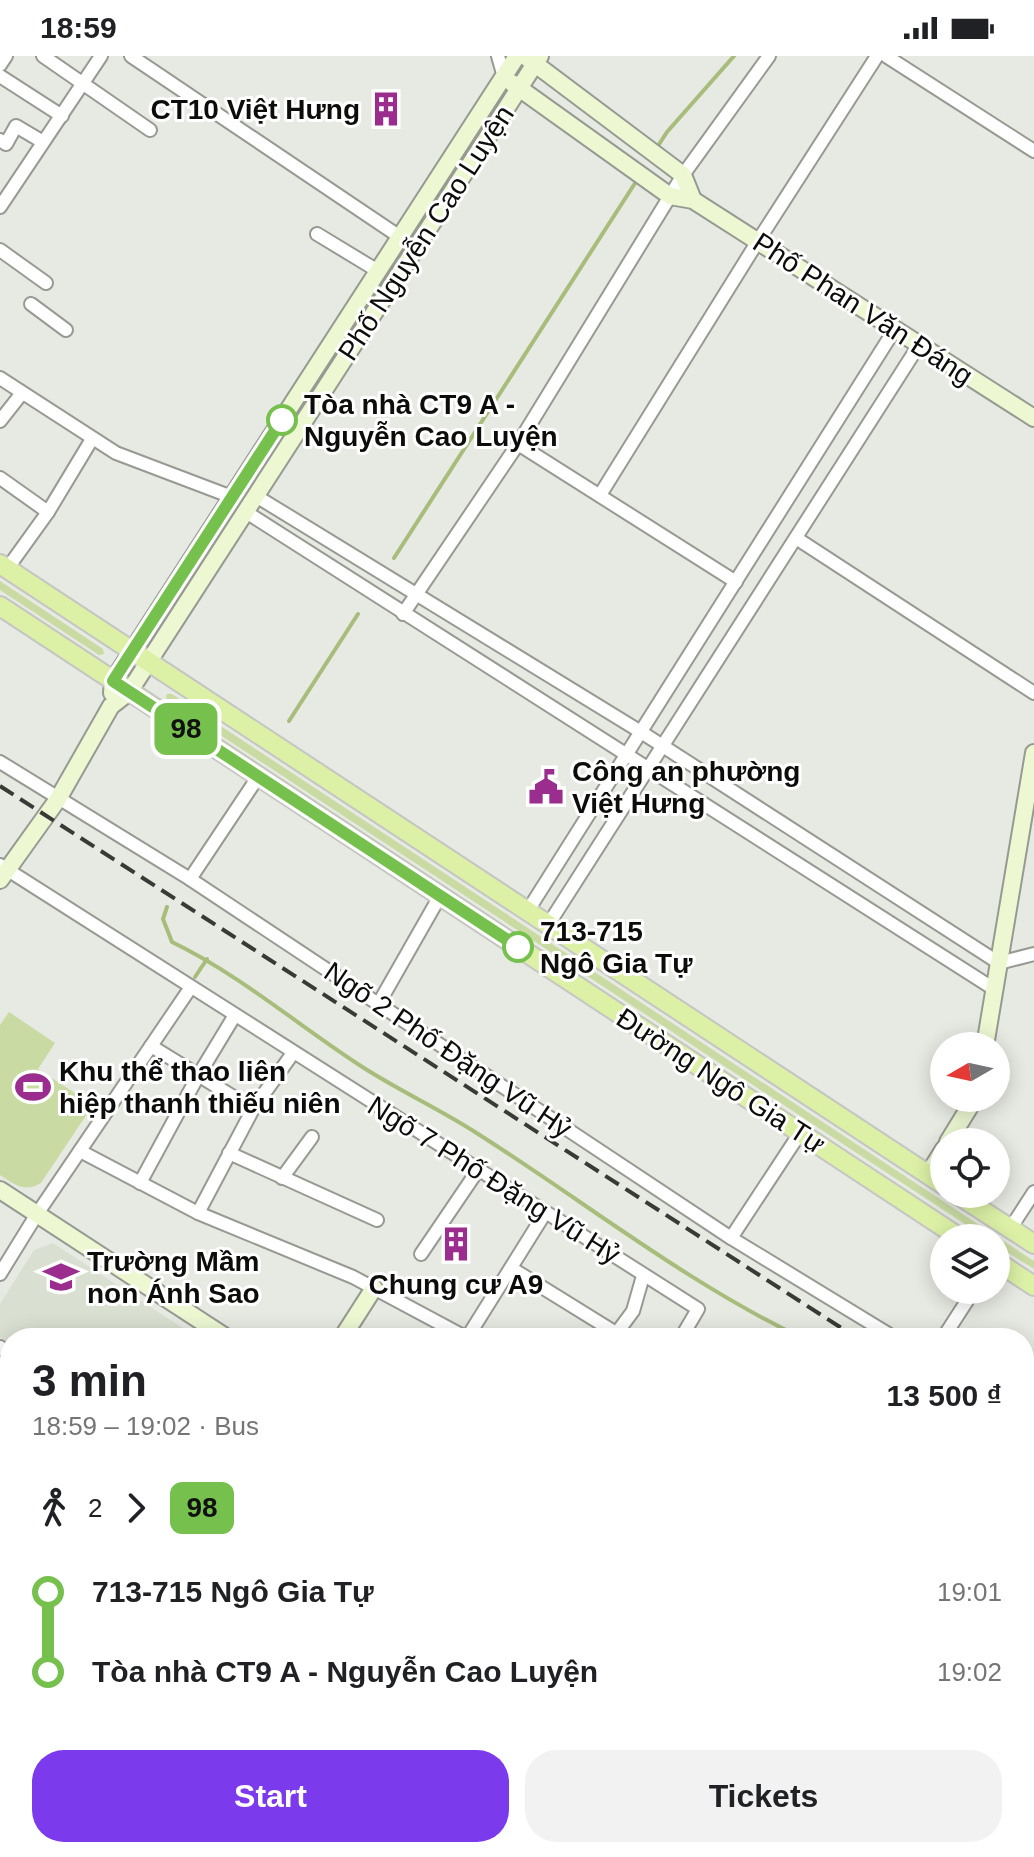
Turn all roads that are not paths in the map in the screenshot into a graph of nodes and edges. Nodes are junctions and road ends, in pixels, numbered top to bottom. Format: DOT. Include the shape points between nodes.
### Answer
graph roads {
  1 [pos="6,56"];
  2 [pos="43,56"];
  3 [pos="101,56"];
  4 [pos="131,56"];
  5 [pos="498,56"];
  6 [pos="517,56"];
  7 [pos="769,56"];
  8 [pos="877,56"];
  9 [pos="886,56"];
  10 [pos="533,59"];
  11 [pos="0,65"];
  12 [pos="0,76"];
  13 [pos="504,77"];
  14 [pos="83,85"];
  15 [pos="519,88"];
  16 [pos="24,113"];
  17 [pos="62,116"];
  18 [pos="16,126"];
  19 [pos="150,130"];
  20 [pos="0,140"];
  21 [pos="43,142"];
  22 [pos="1034,151"];
  23 [pos="683,175"];
  24 [pos="670,196"];
  25 [pos="693,200"];
  26 [pos="0,207"];
  27 [pos="317,234"];
  28 [pos="400,237"];
  29 [pos="758,241"];
  30 [pos="0,250"];
  31 [pos="378,271"];
  32 [pos="46,283"];
  33 [pos="31,304"];
  34 [pos="895,329"];
  35 [pos="66,330"];
  36 [pos="919,345"];
  37 [pos="0,378"];
  38 [pos="22,393"];
  39 [pos="1034,418"];
  40 [pos="0,421"];
  41 [pos="92,439"];
  42 [pos="518,444"];
  43 [pos="0,478"];
  44 [pos="600,495"];
  45 [pos="256,496"];
  46 [pos="232,497"];
  47 [pos="48,512"];
  48 [pos="246,512"];
  49 [pos="796,538"];
  50 [pos="4,567"];
  51 [pos="736,582"];
  52 [pos="415,596"];
  53 [pos="0,606"];
  54 [pos="403,614"];
  55 [pos="132,652"];
  56 [pos="148,662"];
  57 [pos="113,681"];
  58 [pos="129,692"];
  59 [pos="1034,693"];
  60 [pos="111,706"];
  61 [pos="641,732"];
  62 [pos="663,746"];
  63 [pos="1034,753"];
  64 [pos="626,756"];
  65 [pos="0,762"];
  66 [pos="648,770"];
  67 [pos="258,777"];
  68 [pos="58,799"];
  69 [pos="584,823"];
  70 [pos="606,835"];
  71 [pos="2,872"];
  72 [pos="190,879"];
  73 [pos="440,896"];
  74 [pos="527,912"];
  75 [pos="548,925"];
  76 [pos="1034,954"];
  77 [pos="999,963"];
  78 [pos="191,987"];
  79 [pos="994,989"];
  80 [pos="379,1003"];
  81 [pos="235,1015"];
  82 [pos="987,1032"];
  83 [pos="151,1046"];
  84 [pos="293,1053"];
  85 [pos="198,1076"];
  86 [pos="253,1109"];
  87 [pos="800,1133"];
  88 [pos="312,1137"];
  89 [pos="80,1151"];
  90 [pos="229,1153"];
  91 [pos="478,1170"];
  92 [pos="930,1176"];
  93 [pos="282,1178"];
  94 [pos="140,1183"];
  95 [pos="0,1190"];
  96 [pos="1034,1192"];
  97 [pos="978,1208"];
  98 [pos="198,1213"];
  99 [pos="545,1213"];
  100 [pos="37,1214"];
  101 [pos="377,1220"];
  102 [pos="939,1224"];
  103 [pos="1002,1224"];
  104 [pos="1010,1229"];
  105 [pos="731,1238"];
  106 [pos="1034,1244"];
  107 [pos="421,1254"];
  108 [pos="511,1268"];
  109 [pos="1010,1270"];
  110 [pos="0,1274"];
  111 [pos="643,1276"];
  112 [pos="1034,1286"];
  113 [pos="374,1288"];
  114 [pos="965,1304"];
  115 [pos="212,1328"];
  116 [pos="348,1328"];
  117 [pos="448,1328"];
  118 [pos="473,1328"];
  119 [pos="602,1328"];
  120 [pos="620,1328"];
  121 [pos="687,1328"];
  122 [pos="879,1328"];
  123 [pos="949,1328"];
  1 -- 11 [label="street"];
  2 -- 14 [label="street"];
  3 -- 14 [label="street"];
  4 -- 28 [label="street"];
  5 -- 13 [label="street"];
  6 -- 13 [label="street, Phố Nguyễn Cao Luyện"];
  7 -- 23 [label="street"];
  8 -- 29 [label="street"];
  9 -- 22 [label="street"];
  10 -- 15 [label="street, Phố Nguyễn Cao Luyện"];
  10 -- 23 [label="street"];
  12 -- 17 [label="street"];
  13 -- 15 [label="street, Phố Phan Văn Đáng"];
  13 -- 28 [label="street, Phố Nguyễn Cao Luyện"];
  14 -- 17 [label="street"];
  14 -- 19 [label="street"];
  15 -- 24 [label="street, Phố Phan Văn Đáng"];
  15 -- 45 [label="street, Phố Nguyễn Cao Luyện"];
  16 -- 18 [label="street"];
  17 -- 21 [label="street"];
  18 -- 20 [label="street" via="6,144"];
  18 -- 21 [label="street"];
  21 -- 26 [label="street"];
  23 -- 24 [label="street"];
  23 -- 25 [label="street"];
  24 -- 25 [label="street, Phố Phan Văn Đáng"];
  24 -- 42 [label="street"];
  25 -- 29 [label="street, Phố Phan Văn Đáng"];
  27 -- 31 [label="street"];
  28 -- 31 [label="street, Phố Nguyễn Cao Luyện"];
  29 -- 34 [label="street, Phố Phan Văn Đáng"];
  29 -- 44 [label="street"];
  30 -- 32 [label="street"];
  31 -- 46 [label="street, Phố Nguyễn Cao Luyện"];
  33 -- 35 [label="street"];
  34 -- 36 [label="street, Phố Phan Văn Đáng"];
  34 -- 51 [label="street"];
  36 -- 39 [label="street, Phố Phan Văn Đáng"];
  36 -- 49 [label="street"];
  37 -- 38 [label="street"];
  38 -- 40 [label="street"];
  38 -- 41 [label="street"];
  41 -- 46 [label="street" via="132,460"];
  41 -- 47 [label="street"];
  42 -- 44 [label="street"];
  42 -- 52 [label="street"];
  43 -- 47 [label="street"];
  44 -- 51 [label="street"];
  45 -- 48 [label="street, Phố Nguyễn Cao Luyện"];
  45 -- 52 [label="street"];
  46 -- 55 [label="street, Phố Nguyễn Cao Luyện"];
  47 -- 50 [label="street"];
  48 -- 54 [label="street"];
  48 -- 56 [label="street, Phố Nguyễn Cao Luyện"];
  49 -- 59 [label="street"];
  49 -- 62 [label="street"];
  50 -- 55 [label="main road, Đường Ngô Gia Tự"];
  51 -- 61 [label="street"];
  52 -- 54 [label="street"];
  52 -- 61 [label="street"];
  53 -- 57 [label="main road, Đường Ngô Gia Tự"];
  54 -- 64 [label="street"];
  55 -- 56 [label="main road, Đường Ngô Gia Tự"];
  55 -- 57 [label="street, Phố Nguyễn Cao Luyện"];
  56 -- 58 [label="street, Phố Nguyễn Cao Luyện"];
  56 -- 74 [label="main road, Đường Ngô Gia Tự"];
  57 -- 58 [label="main road, Đường Ngô Gia Tự"];
  57 -- 60 [label="street"];
  58 -- 60 [label="street, Phố Nguyễn Cao Luyện"];
  58 -- 67 [label="main road, Đường Ngô Gia Tự"];
  60 -- 68 [label="street"];
  61 -- 62 [label="street"];
  61 -- 64 [label="street"];
  62 -- 66 [label="street"];
  62 -- 77 [label="street"];
  63 -- 77 [label="street"];
  64 -- 66 [label="street"];
  64 -- 69 [label="street"];
  65 -- 68 [label="street, Ngõ 2 Phố Đặng Vũ Hỷ"];
  66 -- 70 [label="street"];
  66 -- 79 [label="street"];
  67 -- 72 [label="street"];
  67 -- 73 [label="main road, Đường Ngô Gia Tự"];
  68 -- 71 [label="street"];
  68 -- 72 [label="street, Ngõ 2 Phố Đặng Vũ Hỷ"];
  69 -- 70 [label="street"];
  69 -- 74 [label="street"];
  70 -- 75 [label="street"];
  71 -- 78 [label="street, Ngõ 7 Phố Đặng Vũ Hỷ"];
  72 -- 80 [label="street, Ngõ 2 Phố Đặng Vũ Hỷ"];
  73 -- 80 [label="street"];
  73 -- 87 [label="main road, Đường Ngô Gia Tự"];
  74 -- 75 [label="main road, Đường Ngô Gia Tự"];
  75 -- 92 [label="main road, Đường Ngô Gia Tự"];
  76 -- 77 [label="street"];
  77 -- 79 [label="street"];
  78 -- 81 [label="street, Ngõ 7 Phố Đặng Vũ Hỷ"];
  78 -- 83 [label="street"];
  79 -- 82 [label="street"];
  80 -- 105 [label="street, Ngõ 2 Phố Đặng Vũ Hỷ"];
  81 -- 84 [label="street, Ngõ 7 Phố Đặng Vũ Hỷ"];
  81 -- 85 [label="street"];
  83 -- 85 [label="street"];
  83 -- 89 [label="street"];
  84 -- 86 [label="street"];
  84 -- 91 [label="street, Ngõ 7 Phố Đặng Vũ Hỷ"];
  85 -- 86 [label="street"];
  85 -- 94 [label="street"];
  86 -- 90 [label="street"];
  87 -- 102 [label="main road, Đường Ngô Gia Tự"];
  87 -- 105 [label="street"];
  88 -- 93 [label="street"];
  89 -- 94 [label="street"];
  89 -- 100 [label="street"];
  90 -- 93 [label="street"];
  90 -- 98 [label="street"];
  91 -- 99 [label="street, Ngõ 7 Phố Đặng Vũ Hỷ"];
  91 -- 107 [label="street"];
  93 -- 101 [label="street"];
  94 -- 98 [label="street"];
  95 -- 100 [label="street"];
  96 -- 104 [label="street"];
  97 -- 103 [label="main road"];
  98 -- 113 [label="street"];
  99 -- 108 [label="street"];
  99 -- 111 [label="street, Ngõ 7 Phố Đặng Vũ Hỷ"];
  100 -- 110 [label="street"];
  100 -- 115 [label="street"];
  104 -- 106 [label="main road"];
  105 -- 122 [label="street, Ngõ 2 Phố Đặng Vũ Hỷ"];
  108 -- 118 [label="street"];
  108 -- 119 [label="street"];
  109 -- 112 [label="main road"];
  111 -- 120 [label="street" via="633,1311"];
  111 -- 121 [label="street, Ngõ 7 Phố Đặng Vũ Hỷ" via="698,1309"];
  113 -- 116 [label="street"];
  113 -- 117 [label="street"];
  114 -- 123 [label="street"];
}
